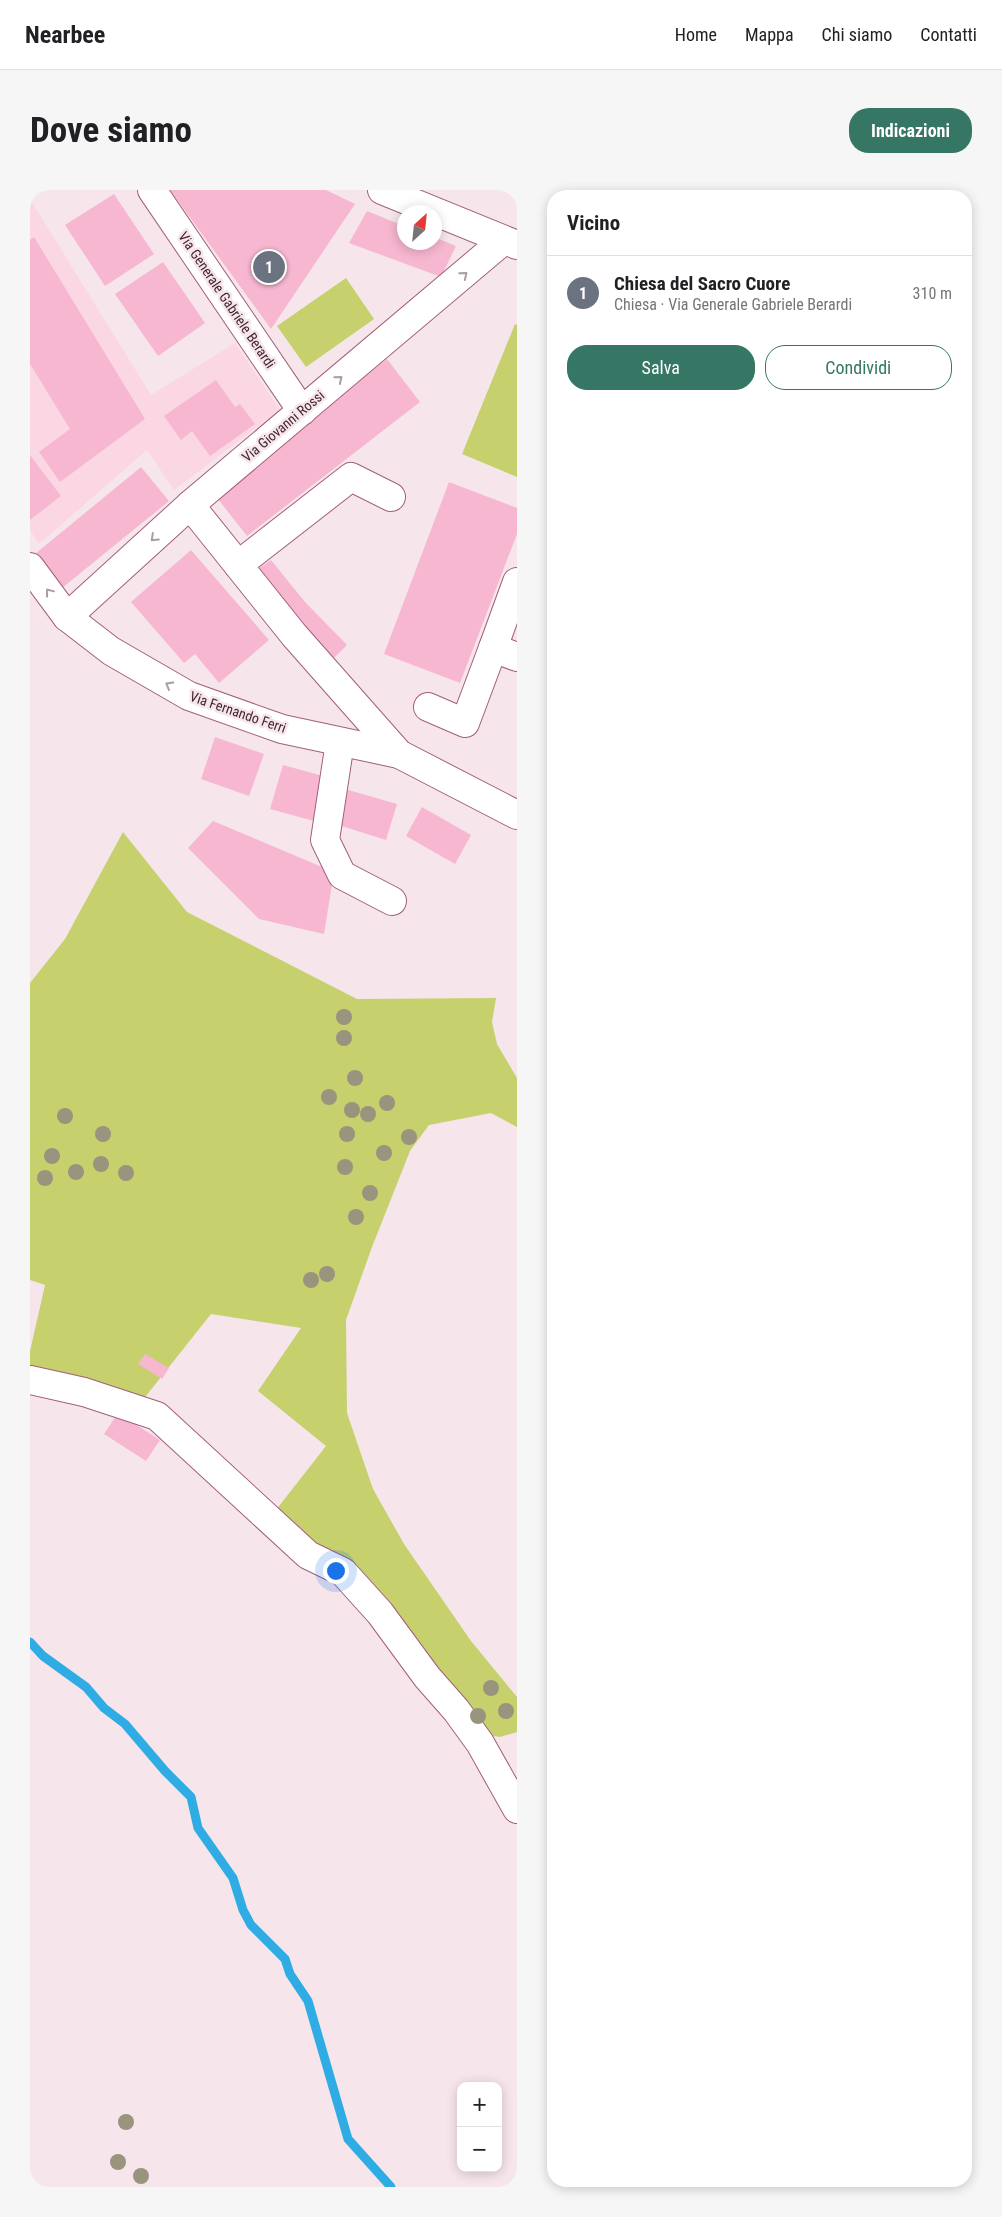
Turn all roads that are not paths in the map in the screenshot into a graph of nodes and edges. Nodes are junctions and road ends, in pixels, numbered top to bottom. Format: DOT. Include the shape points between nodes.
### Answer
graph roads {
  1 [pos="152,190"];
  2 [pos="382,190"];
  3 [pos="510,243"];
  4 [pos="302,411"];
  5 [pos="391,497"];
  6 [pos="190,505"];
  7 [pos="238,565"];
  8 [pos="30,567"];
  9 [pos="517,582"];
  10 [pos="67,617"];
  11 [pos="505,652"];
  12 [pos="428,707"];
  13 [pos="340,742"];
  14 [pos="399,754"];
  15 [pos="517,815"];
  16 [pos="392,901"];
  17 [pos="30,1380"];
  18 [pos="517,1809"];
  1 -- 4 [label="street, Via Generale Gabriele Berardi"];
  2 -- 3 [label="street"];
  4 -- 3 [label="street, Via Giovanni Rossi, one-way"];
  4 -- 6 [label="street, Via Giovanni Rossi"];
  5 -- 7 [label="street" via="351,477"];
  6 -- 7 [label="street, Via Fernando Ferri"];
  6 -- 10 [label="street, Via Giovanni Rossi, one-way"];
  7 -- 14 [label="street, Via Fernando Ferri" via="294,635"];
  10 -- 8 [label="street, Via Fernando Ferri, one-way"];
  9 -- 11 [label="street"];
  13 -- 10 [label="street, Via Fernando Ferri, one-way" via="282,729 189,696 111,651"];
  11 -- 12 [label="street" via="465,723"];
  13 -- 14 [label="street, Via Fernando Ferri"];
  13 -- 16 [label="street" via="325,840 342,876"];
  14 -- 15 [label="street, Via Fernando Ferri"];
  17 -- 18 [label="street" via="84,1392 157,1416 308,1554 343,1572 456,1710 480,1743"];
}
